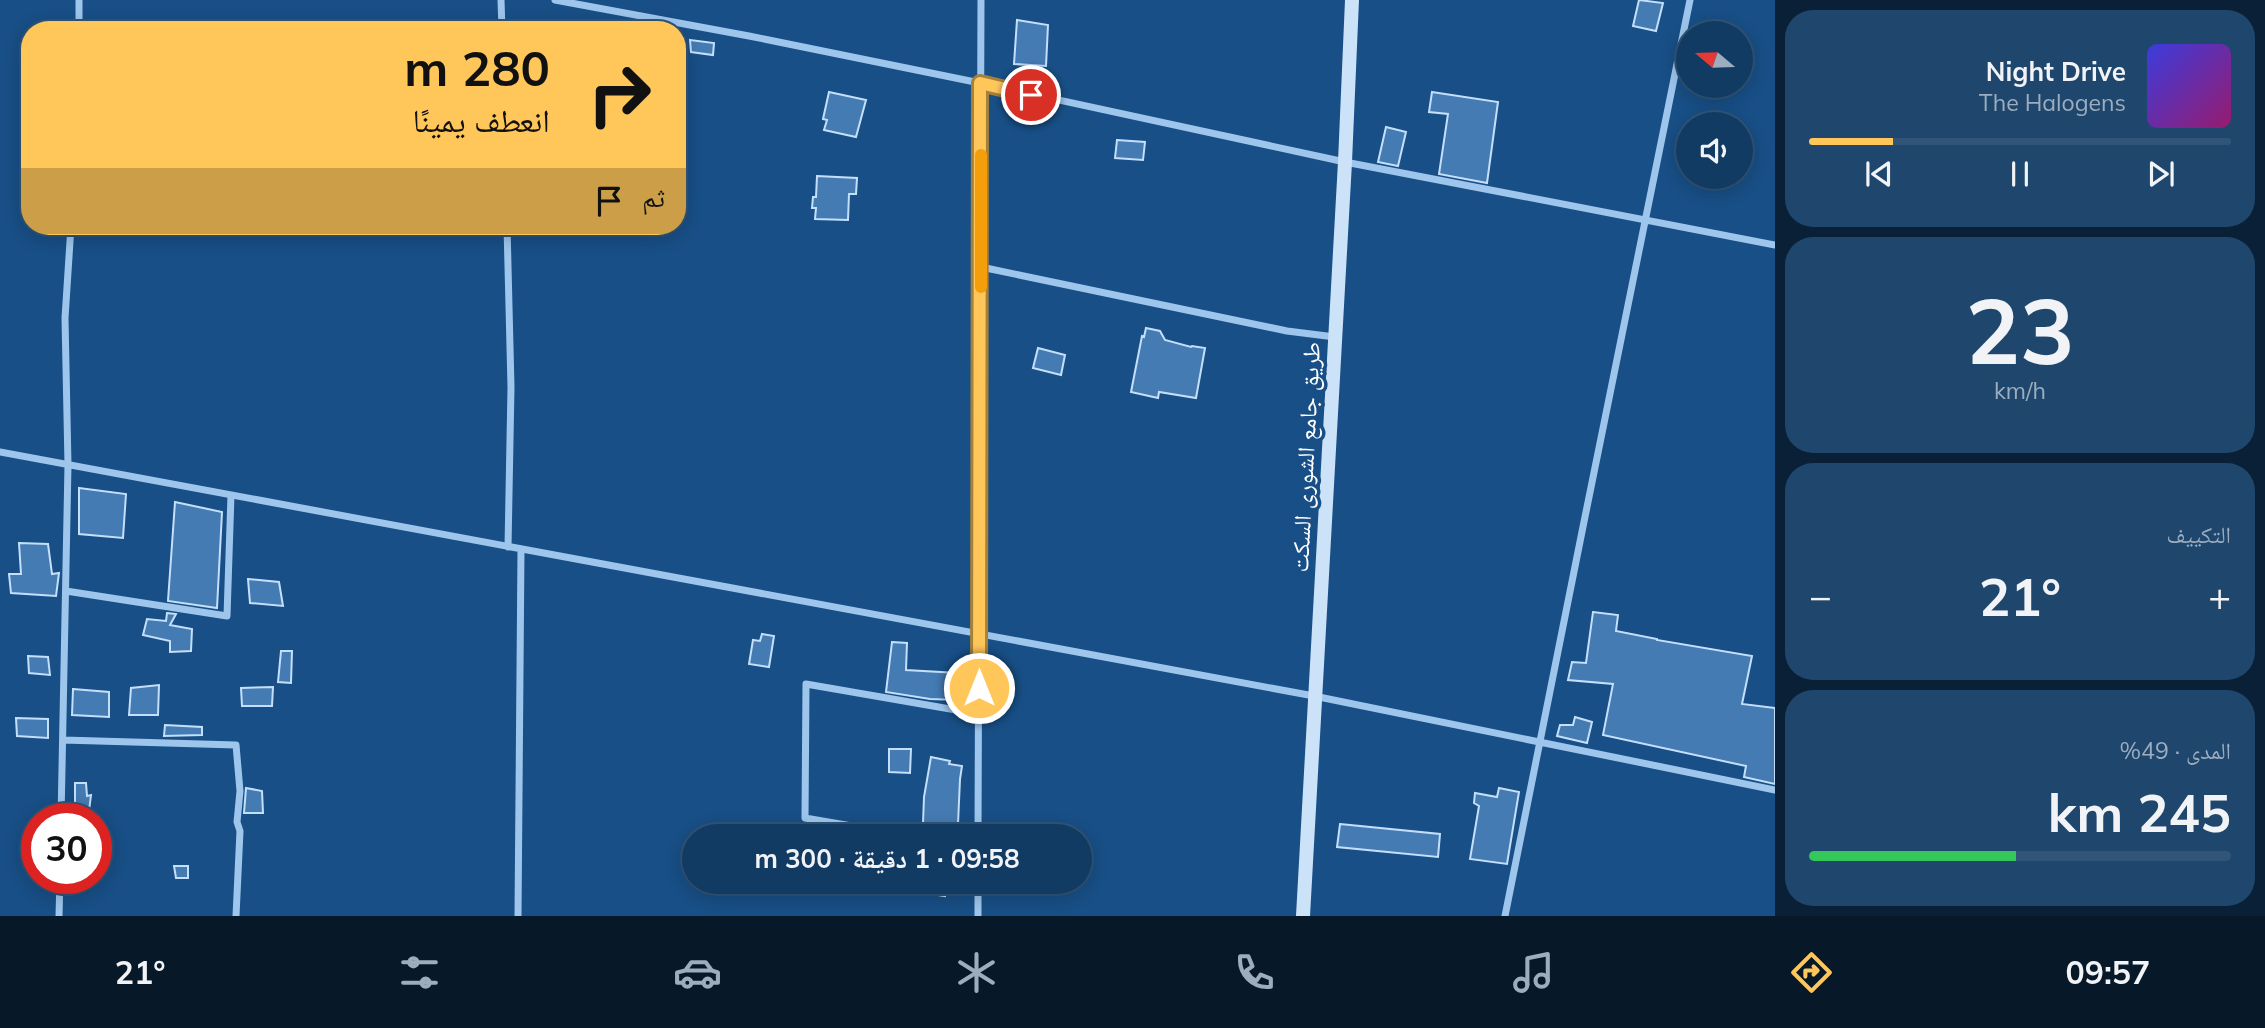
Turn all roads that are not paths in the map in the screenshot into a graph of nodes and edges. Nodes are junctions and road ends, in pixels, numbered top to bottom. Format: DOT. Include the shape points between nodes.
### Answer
graph roads {
  1 [pos="79,0"];
  2 [pos="502,0"];
  3 [pos="555,0"];
  4 [pos="981,0"];
  5 [pos="1352,0"];
  6 [pos="1690,0"];
  7 [pos="79,21"];
  8 [pos="502,21"];
  9 [pos="668,21"];
  10 [pos="686,24"];
  11 [pos="980,83"];
  12 [pos="1345,162"];
  13 [pos="1647,221"];
  14 [pos="70,235"];
  15 [pos="507,235"];
  16 [pos="1775,245"];
  17 [pos="981,267"];
  18 [pos="1335,337"];
  19 [pos="0,452"];
  20 [pos="68,464"];
  21 [pos="231,495"];
  22 [pos="508,547"];
  23 [pos="521,549"];
  24 [pos="66,591"];
  25 [pos="979,635"];
  26 [pos="1314,696"];
  27 [pos="979,714"];
  28 [pos="63,740"];
  29 [pos="1538,743"];
  30 [pos="1775,790"];
  31 [pos="61,803"];
  32 [pos="840,824"];
  33 [pos="978,824"];
  34 [pos="60,894"];
  35 [pos="978,894"];
  36 [pos="59,916"];
  37 [pos="236,916"];
  38 [pos="518,916"];
  39 [pos="978,916"];
  40 [pos="1303,916"];
  41 [pos="1505,916"];
  1 -- 7 [label="street"];
  2 -- 8 [label="street"];
  3 -- 9 [label="street"];
  4 -- 11 [label="street"];
  5 -- 12 [label="main road, طريق جامع الشورى السكت"];
  6 -- 13 [label="street"];
  10 -- 11 [label="street"];
  11 -- 12 [label="street"];
  11 -- 17 [label="street"];
  12 -- 13 [label="street"];
  12 -- 18 [label="main road, طريق جامع الشورى السكت"];
  13 -- 16 [label="street"];
  13 -- 29 [label="street"];
  14 -- 20 [label="street" via="65,318"];
  15 -- 22 [label="street"];
  17 -- 18 [label="street"];
  17 -- 25 [label="street"];
  18 -- 26 [label="main road, طريق جامع الشورى السكت"];
  19 -- 20 [label="street"];
  20 -- 21 [label="street"];
  20 -- 24 [label="street"];
  21 -- 22 [label="street"];
  21 -- 24 [label="street" via="226,616"];
  22 -- 23 [label="street"];
  23 -- 25 [label="street"];
  23 -- 38 [label="street"];
  24 -- 28 [label="street"];
  25 -- 26 [label="street"];
  25 -- 27 [label="street"];
  26 -- 29 [label="street"];
  26 -- 40 [label="main road, طريق جامع الشورى السكت"];
  27 -- 32 [label="street" via="806,684 805,818"];
  27 -- 33 [label="street"];
  28 -- 31 [label="street"];
  28 -- 37 [label="street" via="236,745 240,831"];
  29 -- 30 [label="street"];
  29 -- 41 [label="street"];
  34 -- 36 [label="street"];
  35 -- 39 [label="street"];
}
